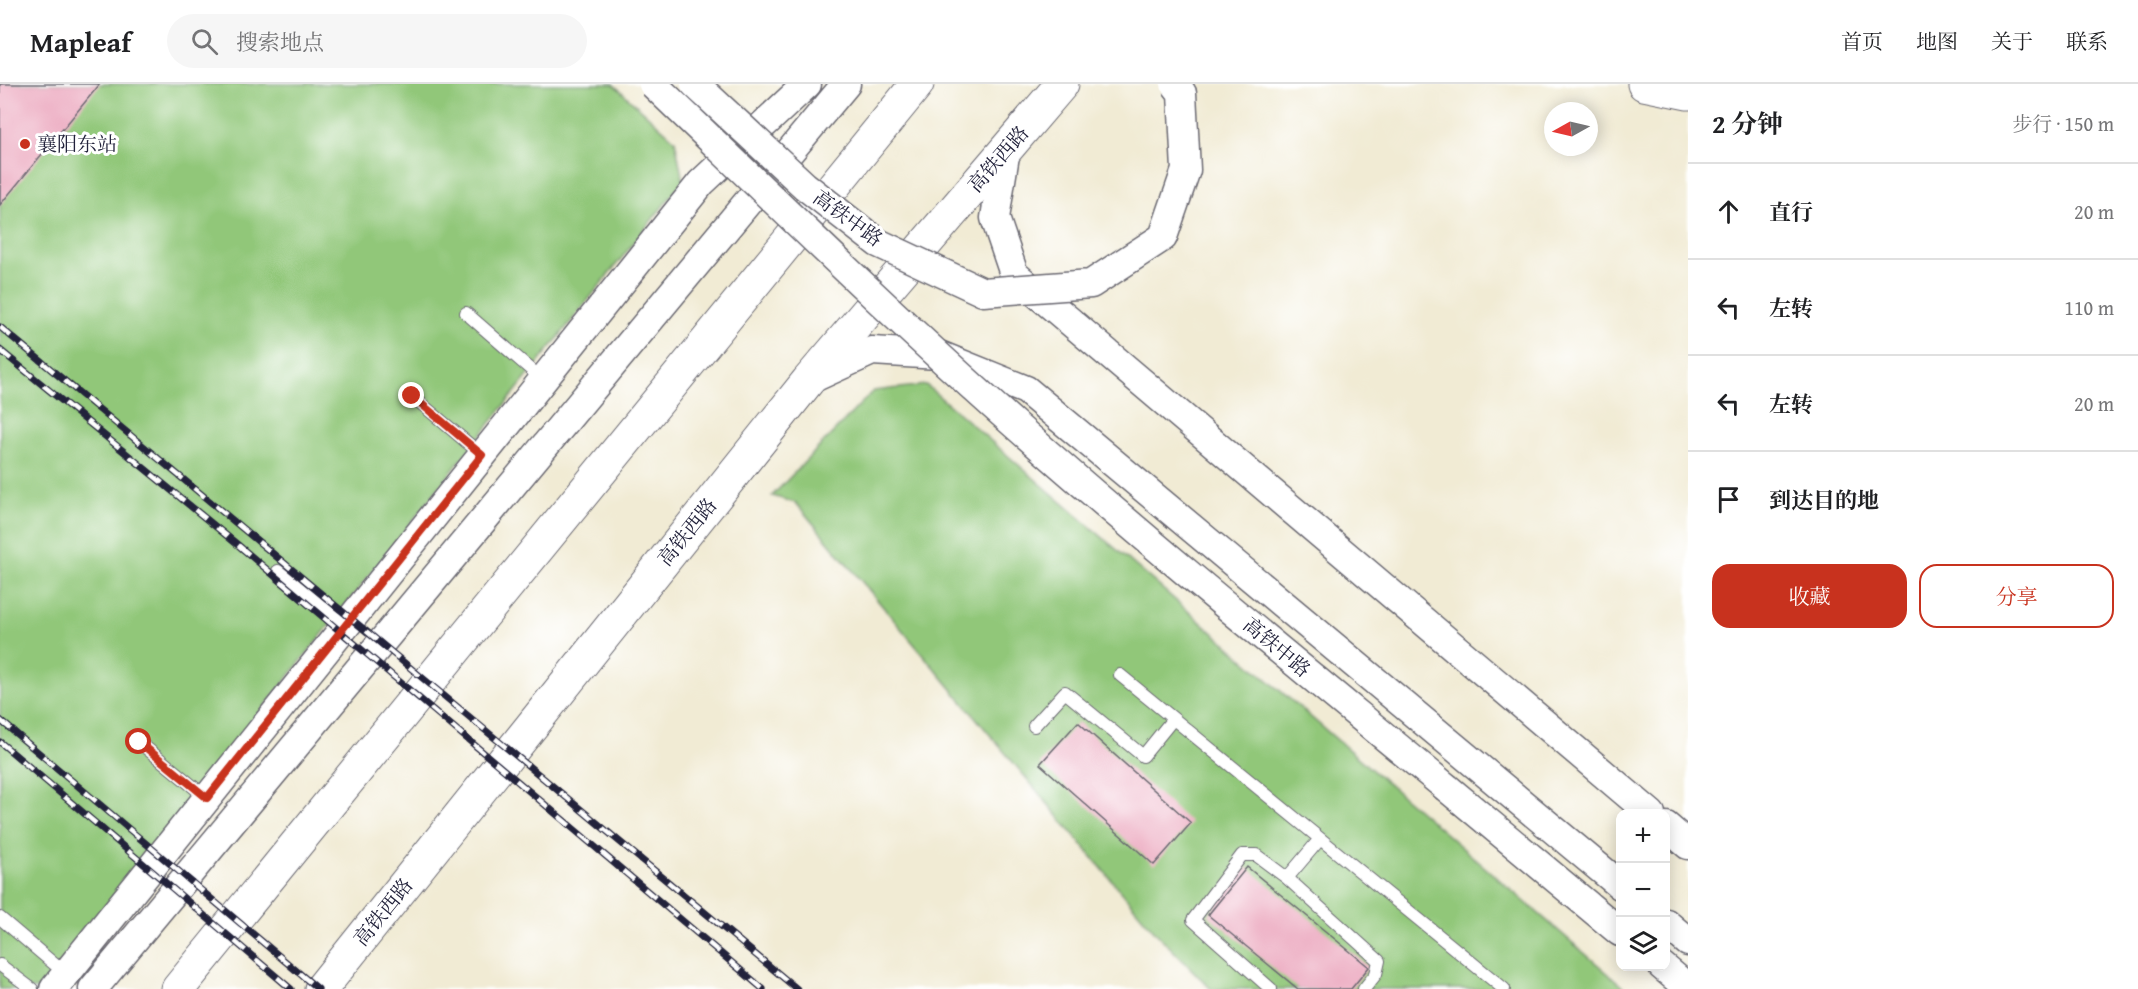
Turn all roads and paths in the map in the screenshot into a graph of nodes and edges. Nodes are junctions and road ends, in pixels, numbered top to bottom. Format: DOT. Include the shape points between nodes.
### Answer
graph roads {
  1 [pos="653,84"];
  2 [pos="695,84"];
  3 [pos="807,84"];
  4 [pos="846,84"];
  5 [pos="917,84"];
  6 [pos="1062,84"];
  7 [pos="1175,84"];
  8 [pos="1644,84"];
  9 [pos="1688,93"];
  10 [pos="1006,149"];
  11 [pos="466,313"];
  12 [pos="543,380"];
  13 [pos="808,381"];
  14 [pos="412,396"];
  15 [pos="482,455"];
  16 [pos="278,571"];
  17 [pos="345,626"];
  18 [pos="1120,675"];
  19 [pos="1173,719"];
  20 [pos="1034,726"];
  21 [pos="139,742"];
  22 [pos="207,798"];
  23 [pos="1645,809"];
  24 [pos="1670,830"];
  25 [pos="1320,839"];
  26 [pos="1688,845"];
  27 [pos="1287,878"];
  28 [pos="1616,882"];
  29 [pos="0,918"];
  30 [pos="1670,927"];
  31 [pos="1616,929"];
  32 [pos="1688,942"];
  33 [pos="0,965"];
  34 [pos="1668,971"];
  35 [pos="60,982"];
  36 [pos="1688,988"];
  37 [pos="32,989"];
  38 [pos="93,989"];
  39 [pos="178,989"];
  40 [pos="321,989"];
  41 [pos="1270,989"];
  42 [pos="1364,989"];
  43 [pos="1504,989"];
  1 -- 31 [label="street, 高铁中路, bridge" via="1013,423"];
  2 -- 7 [label="street, 高铁中路, bridge" via="805,186 878,243 983,292 1091,284 1162,237 1186,170 1182,93"];
  3 -- 12 [label="street" via="701,183"];
  4 -- 38 [label="street"];
  5 -- 39 [label="main road"];
  6 -- 10 [label="main road, 高铁西路"];
  8 -- 9 [label="main road"];
  10 -- 13 [label="main road, 高铁西路"];
  10 -- 23 [label="street" via="994,218 1014,274"];
  11 -- 12 [label="lane"];
  12 -- 15 [label="street"];
  13 -- 28 [label="street, 高铁中路" via="872,351 939,355 1026,390"];
  13 -- 40 [label="main road, 高铁西路"];
  14 -- 15 [label="lane"];
  15 -- 17 [label="street"];
  16 -- 17 [label="lane"];
  17 -- 22 [label="street"];
  18 -- 19 [label="lane"];
  19 -- 20 [label="lane" via="1143,756 1065,692"];
  19 -- 25 [label="lane"];
  21 -- 22 [label="lane"];
  22 -- 35 [label="street"];
  24 -- 26 [label="street"];
  25 -- 27 [label="lane"];
  25 -- 43 [label="lane"];
  27 -- 41 [label="lane" via="1256,855 1242,855 1193,920"];
  27 -- 42 [label="lane" via="1379,961 1376,974"];
  29 -- 35 [label="lane"];
  30 -- 32 [label="street"];
  33 -- 37 [label="lane"];
  34 -- 36 [label="street"];
}
